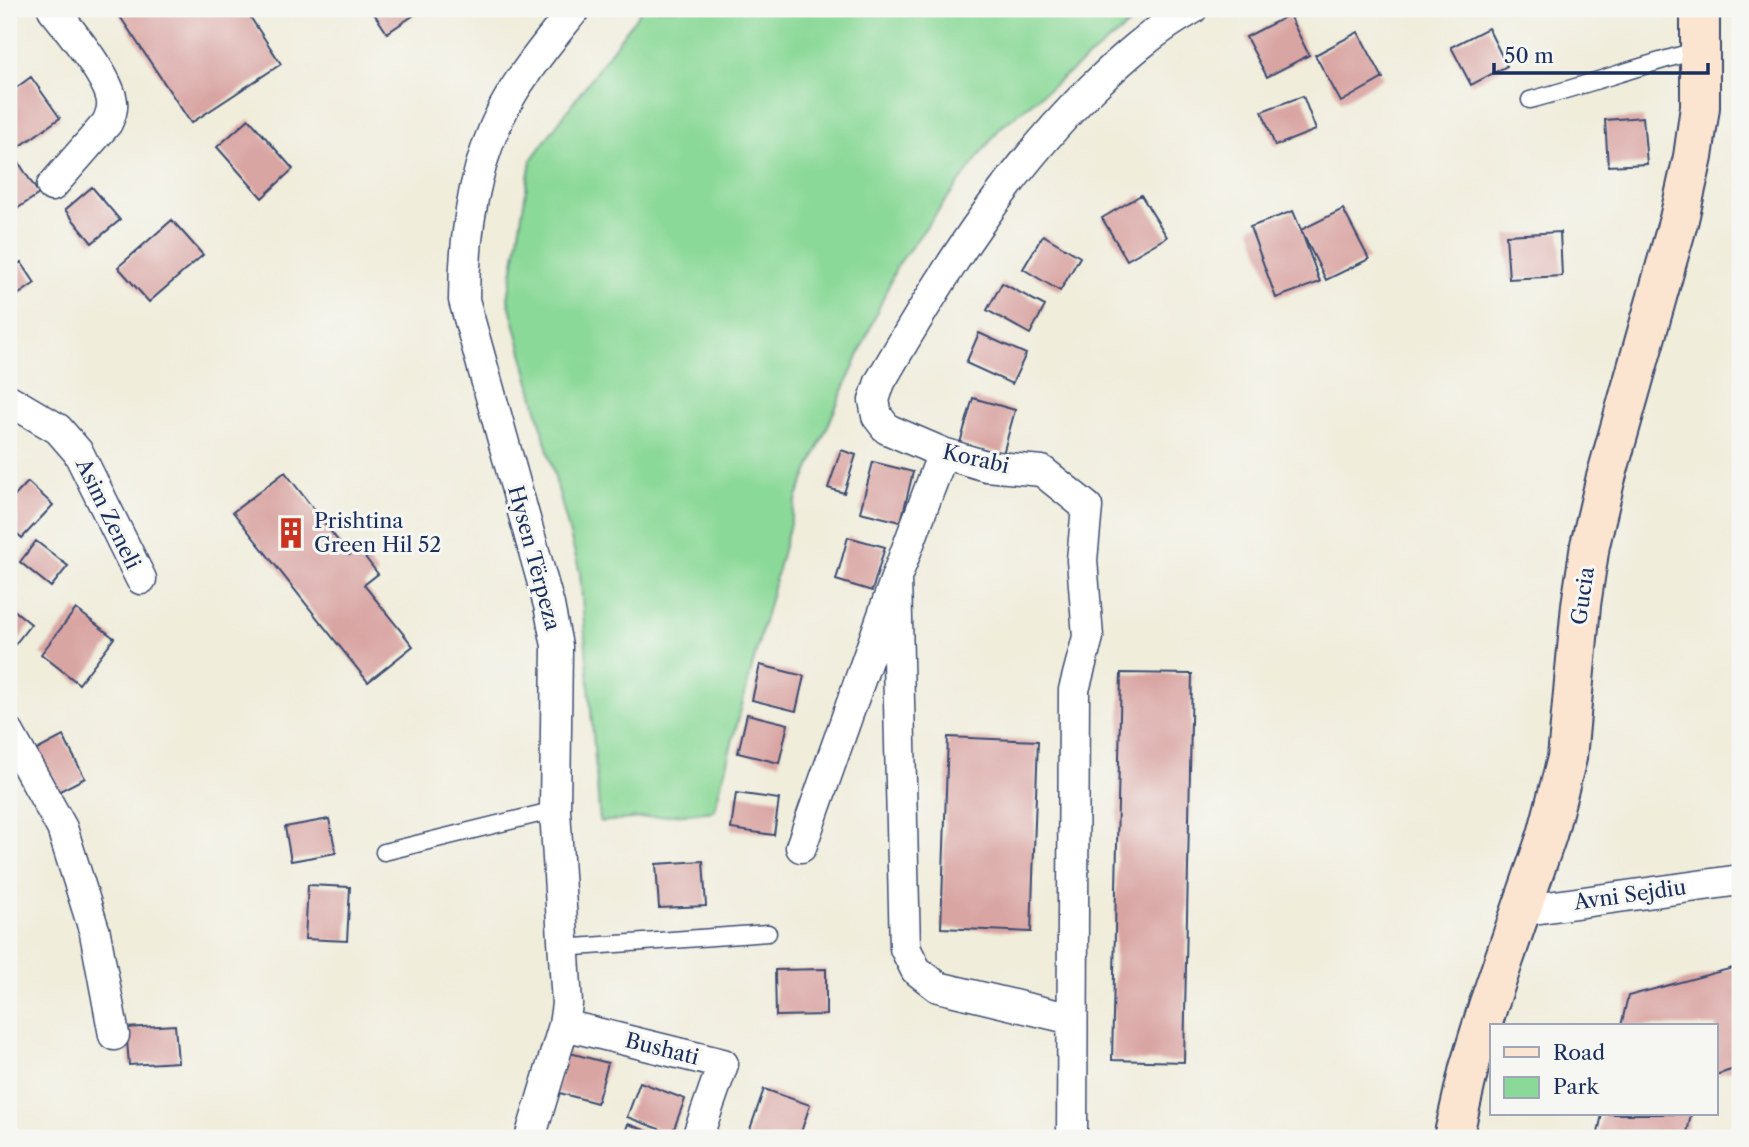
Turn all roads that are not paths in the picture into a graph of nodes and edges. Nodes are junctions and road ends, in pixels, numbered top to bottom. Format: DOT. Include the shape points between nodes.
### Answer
graph roads {
  1 [pos="53,9"];
  2 [pos="575,9"];
  3 [pos="1192,9"];
  4 [pos="1700,9"];
  5 [pos="1701,50"];
  6 [pos="1530,100"];
  7 [pos="52,186"];
  8 [pos="9,400"];
  9 [pos="943,453"];
  10 [pos="896,578"];
  11 [pos="141,579"];
  12 [pos="9,733"];
  13 [pos="555,810"];
  14 [pos="801,847"];
  15 [pos="384,852"];
  16 [pos="1740,880"];
  17 [pos="1519,911"];
  18 [pos="768,933"];
  19 [pos="562,948"];
  20 [pos="1072,1019"];
  21 [pos="564,1025"];
  22 [pos="114,1035"];
  23 [pos="530,1138"];
  24 [pos="696,1138"];
  25 [pos="1072,1138"];
  26 [pos="1453,1138"];
  1 -- 7 [label="street" via="96,67 112,101 107,123"];
  2 -- 13 [label="street, Hysen Tërpeza" via="513,91 494,130 480,169 464,258 464,300 557,646"];
  3 -- 9 [label="street, Korabi" via="1168,22 1112,69 1033,150 953,260 880,382 874,400 877,416 887,429"];
  4 -- 5 [label="street, Gucia"];
  5 -- 6 [label="lane"];
  5 -- 17 [label="street, Gucia" via="1693,157 1590,545 1567,758 1547,835"];
  8 -- 11 [label="street, Asim Zeneli" via="58,429 78,452"];
  9 -- 10 [label="street"];
  9 -- 20 [label="street, Korabi" via="986,466 1042,471 1087,507 1082,560 1087,636 1074,690"];
  10 -- 14 [label="street"];
  10 -- 20 [label="street" via="905,948 916,970 938,987"];
  12 -- 22 [label="street" via="62,828 95,933"];
  13 -- 15 [label="lane"];
  13 -- 19 [label="street, Hysen Tërpeza"];
  16 -- 17 [label="street, Avni Sejdiu"];
  17 -- 26 [label="street, Gucia" via="1469,1068"];
  18 -- 19 [label="lane"];
  19 -- 21 [label="street, Hysen Tërpeza" via="567,1004"];
  20 -- 25 [label="street"];
  21 -- 23 [label="street, Hysen Tërpeza"];
  21 -- 24 [label="street, Bushati" via="723,1064"];
}
